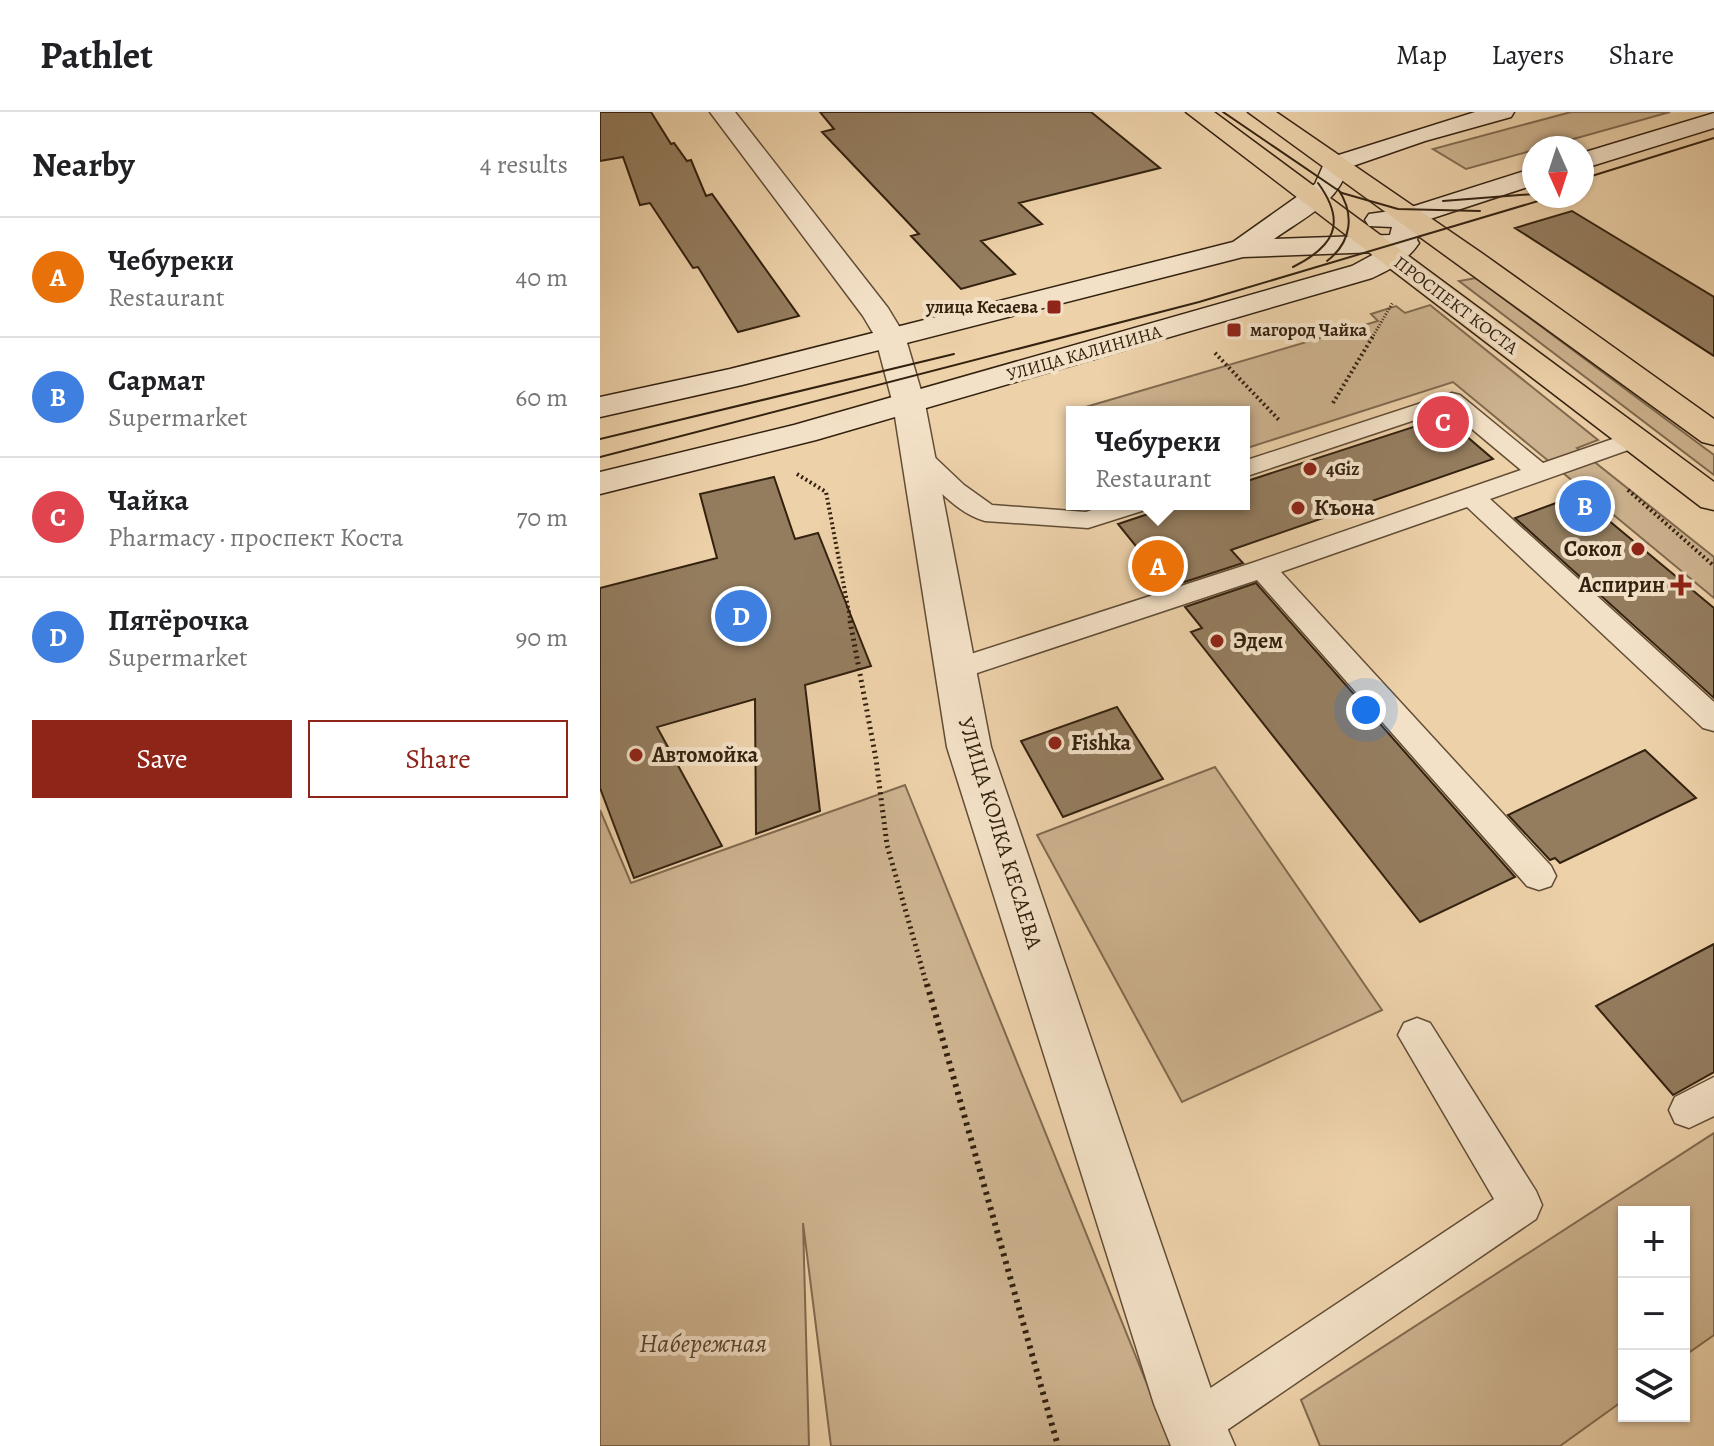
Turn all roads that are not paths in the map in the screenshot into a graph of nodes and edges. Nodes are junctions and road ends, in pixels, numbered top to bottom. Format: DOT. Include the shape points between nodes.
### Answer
graph roads {
  1 [pos="722,112"];
  2 [pos="1198,112"];
  3 [pos="1260,112"];
  4 [pos="1502,112"];
  5 [pos="1714,120"];
  6 [pos="1594,157"];
  7 [pos="1335,164"];
  8 [pos="1522,181"];
  9 [pos="1323,204"];
  10 [pos="1394,240"];
  11 [pos="1243,248"];
  12 [pos="890,336"];
  13 [pos="909,404"];
  14 [pos="600,407"];
  15 [pos="1714,435"];
  16 [pos="1636,439"];
  17 [pos="917,454"];
  18 [pos="1250,467"];
  19 [pos="1539,472"];
  20 [pos="600,483"];
  21 [pos="1471,496"];
  22 [pos="1714,499"];
  23 [pos="1118,510"];
  24 [pos="1262,569"];
  25 [pos="953,670"];
  26 [pos="1714,720"];
  27 [pos="1539,876"];
  28 [pos="1417,1035"];
  29 [pos="1199,1436"];
  1 -- 12 [label="main road, УЛИЦА КОЛКА КЕСАЕВА"];
  2 -- 9 [label="main road, ПРОСПЕКТ КОСТА"];
  3 -- 7 [label="main road, ПРОСПЕКТ КОСТА"];
  4 -- 7 [label="main road"];
  5 -- 6 [label="main road"];
  7 -- 9 [label="main road"];
  7 -- 10 [label="main road, ПРОСПЕКТ КОСТА"];
  8 -- 10 [label="main road, УЛИЦА КАЛИНИНА"];
  9 -- 10 [label="main road, ПРОСПЕКТ КОСТА"];
  9 -- 10 [label="main road" via="1348,217 1378,220"];
  9 -- 11 [label="main road"];
  10 -- 11 [label="main road"];
  10 -- 13 [label="main road, УЛИЦА КАЛИНИНА" via="1362,272"];
  10 -- 15 [label="main road, ПРОСПЕКТ КОСТА" via="1470,258"];
  10 -- 16 [label="main road, ПРОСПЕКТ КОСТА"];
  11 -- 12 [label="main road"];
  12 -- 13 [label="main road, УЛИЦА КОЛКА КЕСАЕВА"];
  12 -- 14 [label="main road"];
  13 -- 17 [label="main road, УЛИЦА КОЛКА КЕСАЕВА"];
  13 -- 20 [label="main road, УЛИЦА КАЛИНИНА"];
  16 -- 19 [label="lane"];
  16 -- 22 [label="main road, ПРОСПЕКТ КОСТА"];
  17 -- 23 [label="lane" via="985,513 1088,520"];
  17 -- 25 [label="main road, УЛИЦА КОЛКА КЕСАЕВА"];
  18 -- 19 [label="lane" via="1452,400"];
  19 -- 21 [label="lane"];
  21 -- 24 [label="lane"];
  21 -- 26 [label="lane"];
  24 -- 25 [label="lane"];
  24 -- 27 [label="lane"];
  25 -- 29 [label="main road, УЛИЦА КОЛКА КЕСАЕВА" via="974,762"];
  28 -- 29 [label="lane" via="1521,1205"];
}
